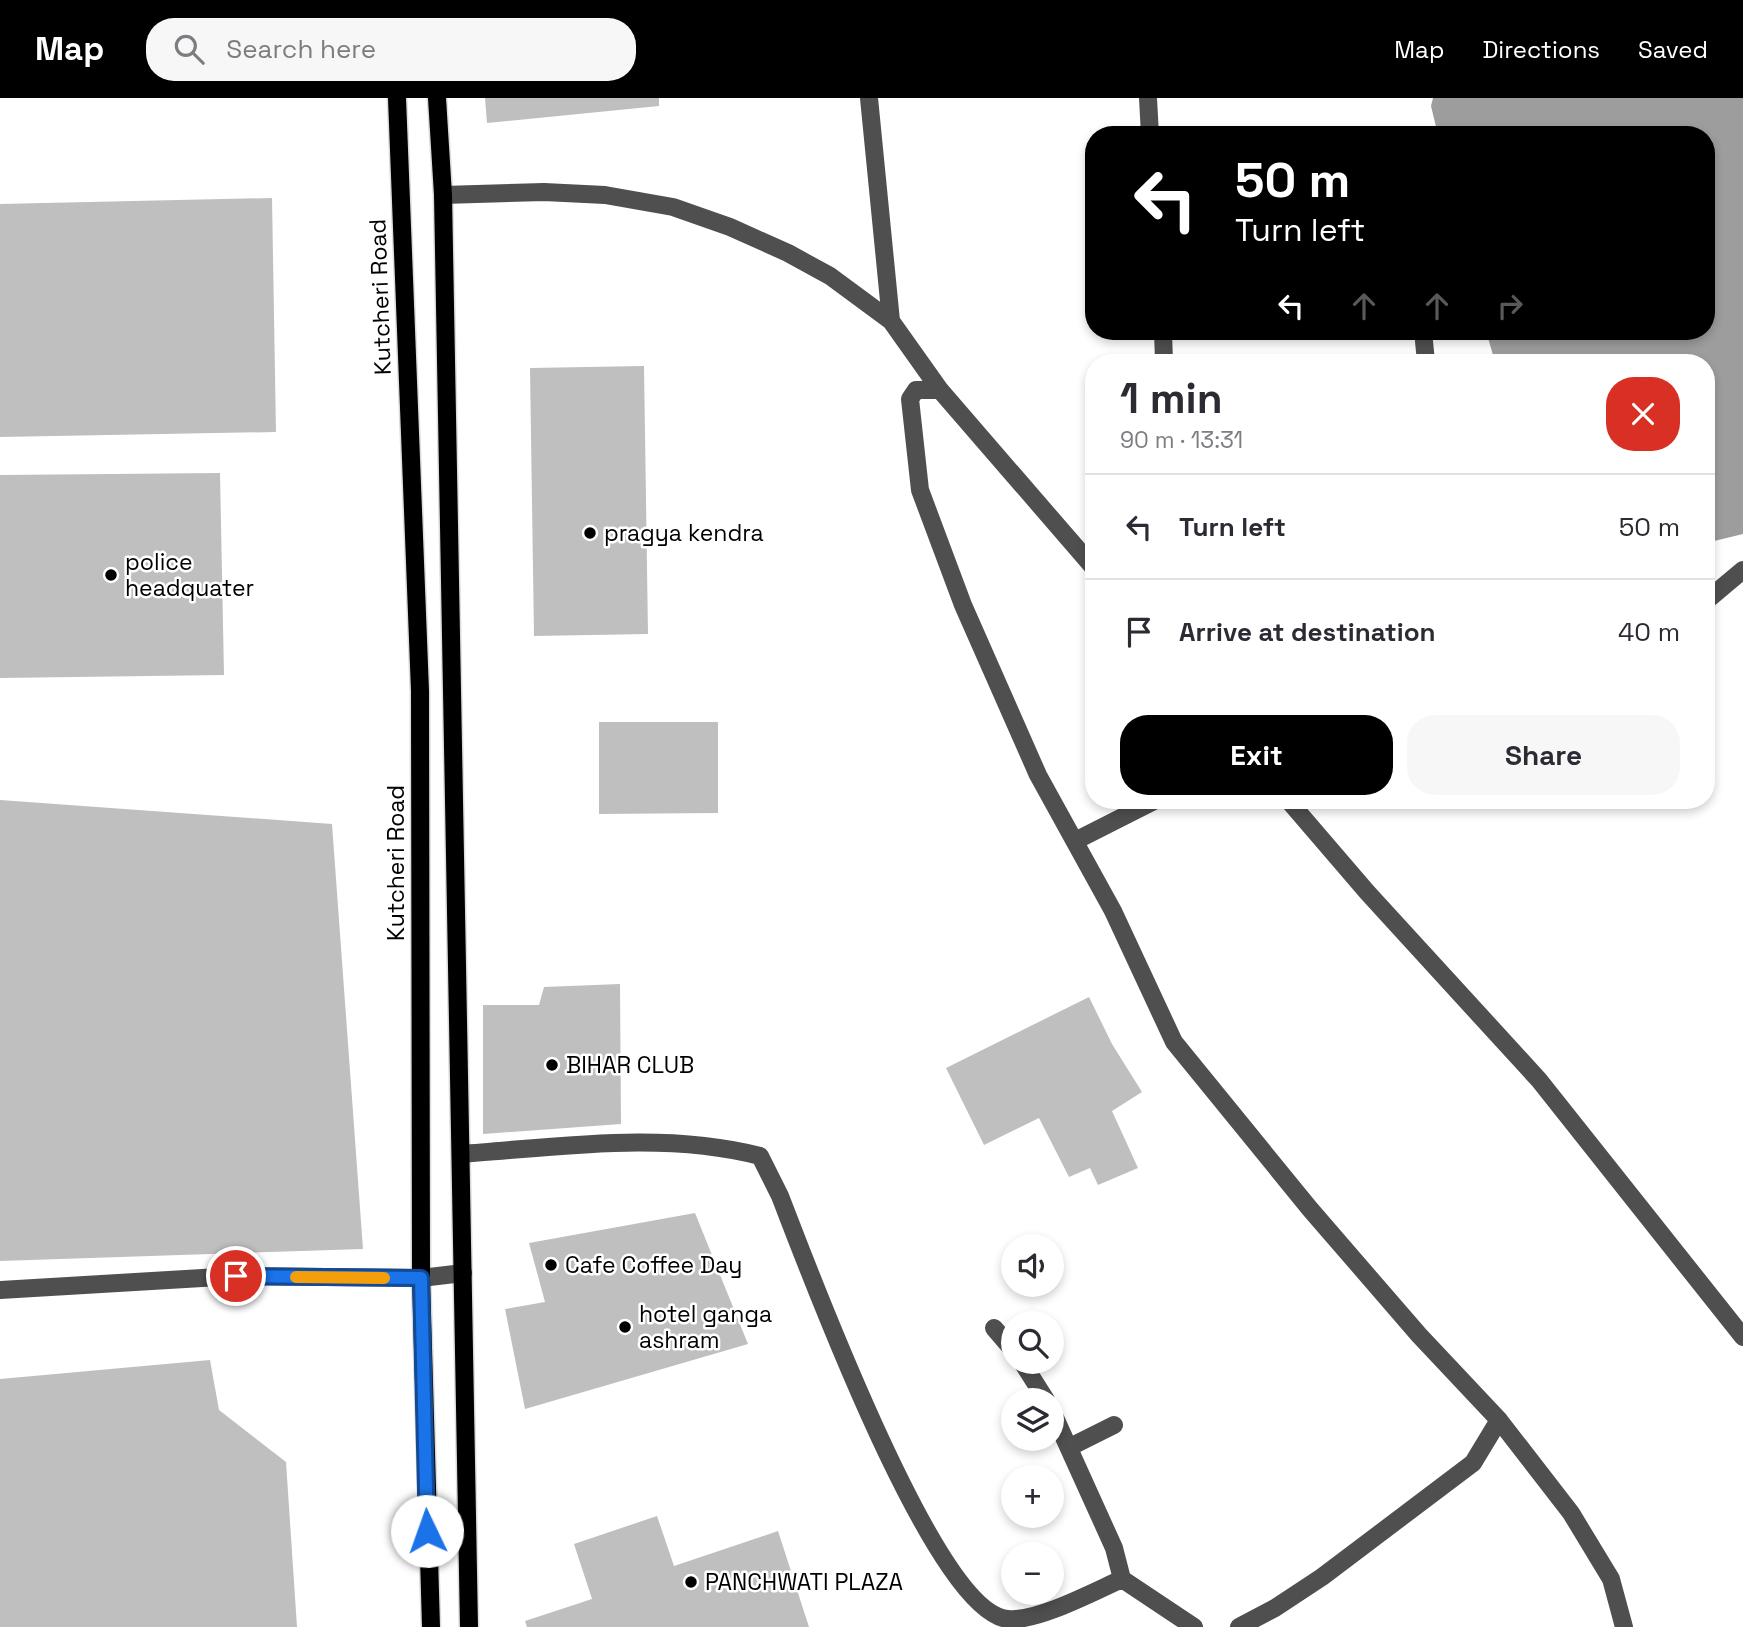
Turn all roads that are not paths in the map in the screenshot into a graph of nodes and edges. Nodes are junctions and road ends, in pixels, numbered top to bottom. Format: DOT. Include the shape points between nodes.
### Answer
graph roads {
  1 [pos="397,98"];
  2 [pos="437,98"];
  3 [pos="869,98"];
  4 [pos="1148,98"];
  5 [pos="1150,126"];
  6 [pos="443,195"];
  7 [pos="891,321"];
  8 [pos="940,390"];
  9 [pos="1085,558"];
  10 [pos="1743,570"];
  11 [pos="1715,593"];
  12 [pos="1138,809"];
  13 [pos="1297,809"];
  14 [pos="1075,841"];
  15 [pos="461,1154"];
  16 [pos="463,1273"];
  17 [pos="421,1278"];
  18 [pos="0,1290"];
  19 [pos="995,1328"];
  20 [pos="1001,1335"];
  21 [pos="1743,1336"];
  22 [pos="1499,1420"];
  23 [pos="1114,1425"];
  24 [pos="1064,1435"];
  25 [pos="1070,1447"];
  26 [pos="1122,1579"];
  27 [pos="1007,1623"];
  28 [pos="432,1627"];
  29 [pos="469,1627"];
  30 [pos="1194,1627"];
  31 [pos="1239,1627"];
  32 [pos="1625,1627"];
  1 -- 17 [label="main road, Kutcheri Road" via="420,691"];
  2 -- 6 [label="main road"];
  3 -- 7 [label="street"];
  4 -- 5 [label="street"];
  6 -- 7 [label="street" via="605,195 673,207 788,253 830,276"];
  6 -- 15 [label="main road"];
  7 -- 8 [label="street"];
  8 -- 9 [label="street"];
  8 -- 14 [label="street" via="916,390 910,400 920,490 963,605 1038,775"];
  10 -- 11 [label="street"];
  12 -- 14 [label="street"];
  13 -- 21 [label="street" via="1539,1080"];
  14 -- 22 [label="street" via="1174,1042 1310,1209"];
  15 -- 16 [label="main road"];
  15 -- 27 [label="street" via="664,1144 719,1145 760,1156 885,1450 941,1552 970,1593"];
  16 -- 17 [label="street"];
  16 -- 29 [label="main road"];
  17 -- 18 [label="street" via="236,1276"];
  17 -- 28 [label="main road, Kutcheri Road"];
  19 -- 20 [label="street"];
  22 -- 31 [label="street" via="1473,1463 1322,1577"];
  22 -- 32 [label="street" via="1571,1513 1611,1579"];
  23 -- 25 [label="street"];
  24 -- 25 [label="street"];
  25 -- 26 [label="street" via="1114,1548"];
  26 -- 27 [label="street" via="1064,1605"];
  26 -- 30 [label="street"];
}
